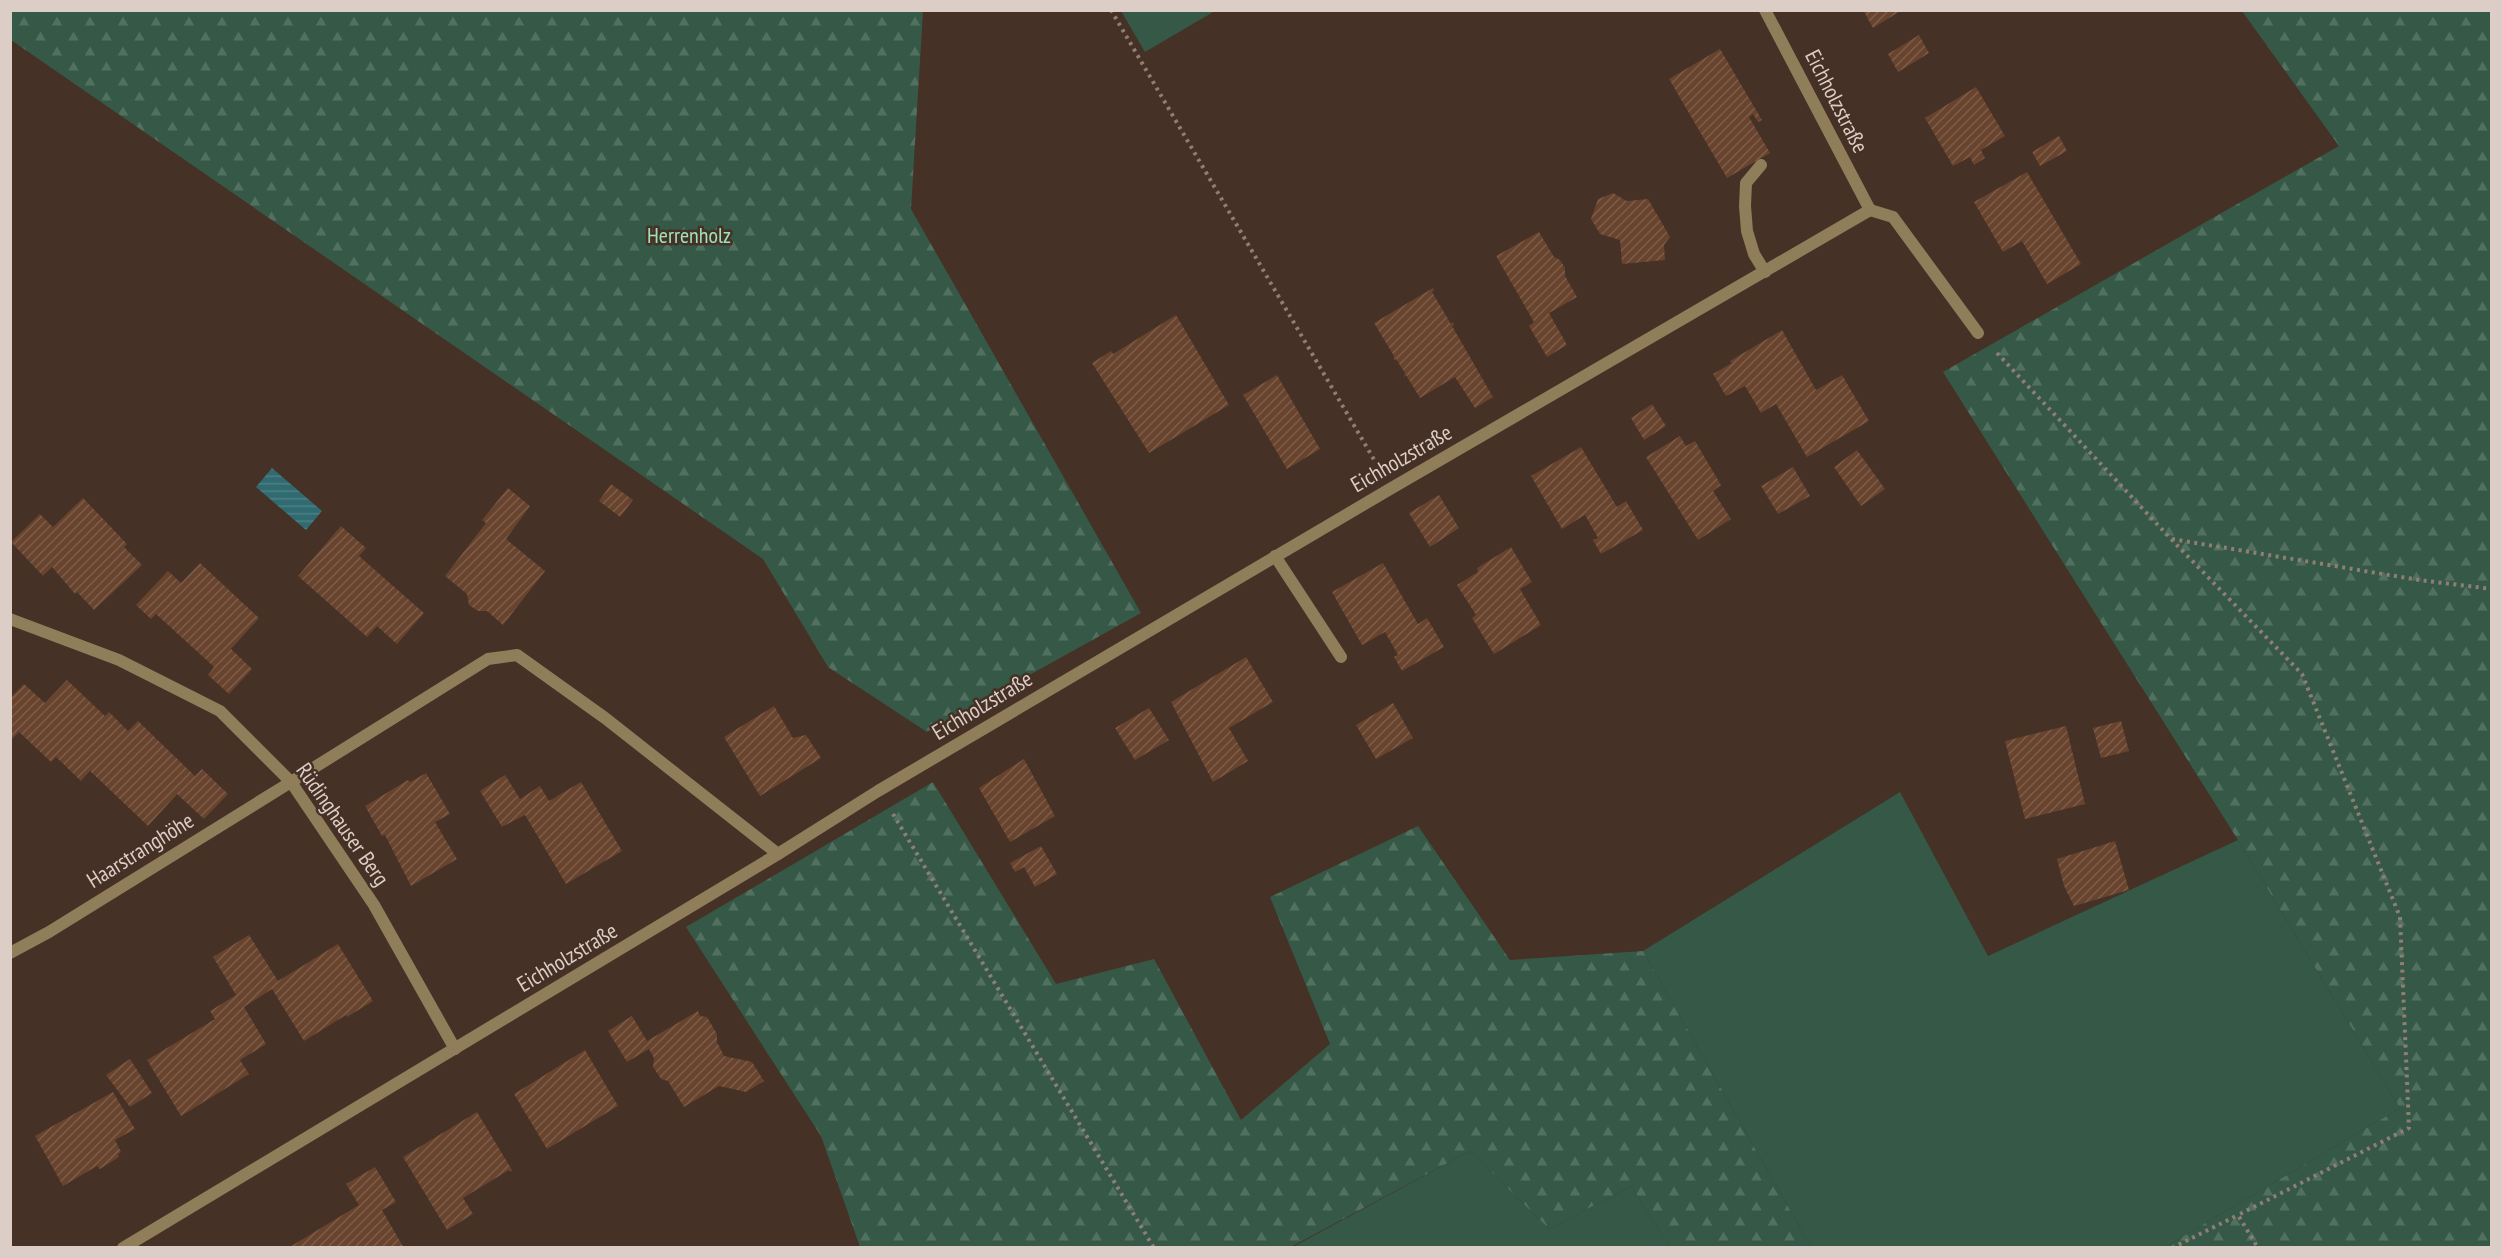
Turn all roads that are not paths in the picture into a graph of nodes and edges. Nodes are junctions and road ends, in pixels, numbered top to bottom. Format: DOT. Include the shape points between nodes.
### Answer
graph roads {
  1 [pos="1765,10"];
  2 [pos="1761,165"];
  3 [pos="1870,210"];
  4 [pos="1765,272"];
  5 [pos="1978,333"];
  6 [pos="1275,556"];
  7 [pos="10,619"];
  8 [pos="1341,657"];
  9 [pos="291,782"];
  10 [pos="778,854"];
  11 [pos="10,953"];
  12 [pos="455,1049"];
  13 [pos="123,1248"];
  1 -- 3 [label="street, Eichholzstraße"];
  2 -- 4 [label="street" via="1746,183 1745,206 1747,231"];
  3 -- 4 [label="street, Eichholzstraße"];
  3 -- 5 [label="street" via="1893,217"];
  4 -- 6 [label="street, Eichholzstraße"];
  6 -- 8 [label="street"];
  6 -- 10 [label="street, Eichholzstraße" via="878,790"];
  7 -- 9 [label="street, Rüdinghauser Berg" via="119,660 220,711"];
  9 -- 10 [label="street, Haarstranghöhe" via="488,659 517,655 605,718"];
  9 -- 11 [label="street, Haarstranghöhe"];
  9 -- 12 [label="street, Rüdinghauser Berg" via="374,906"];
  10 -- 12 [label="street, Eichholzstraße"];
  12 -- 13 [label="street, Eichholzstraße"];
}
